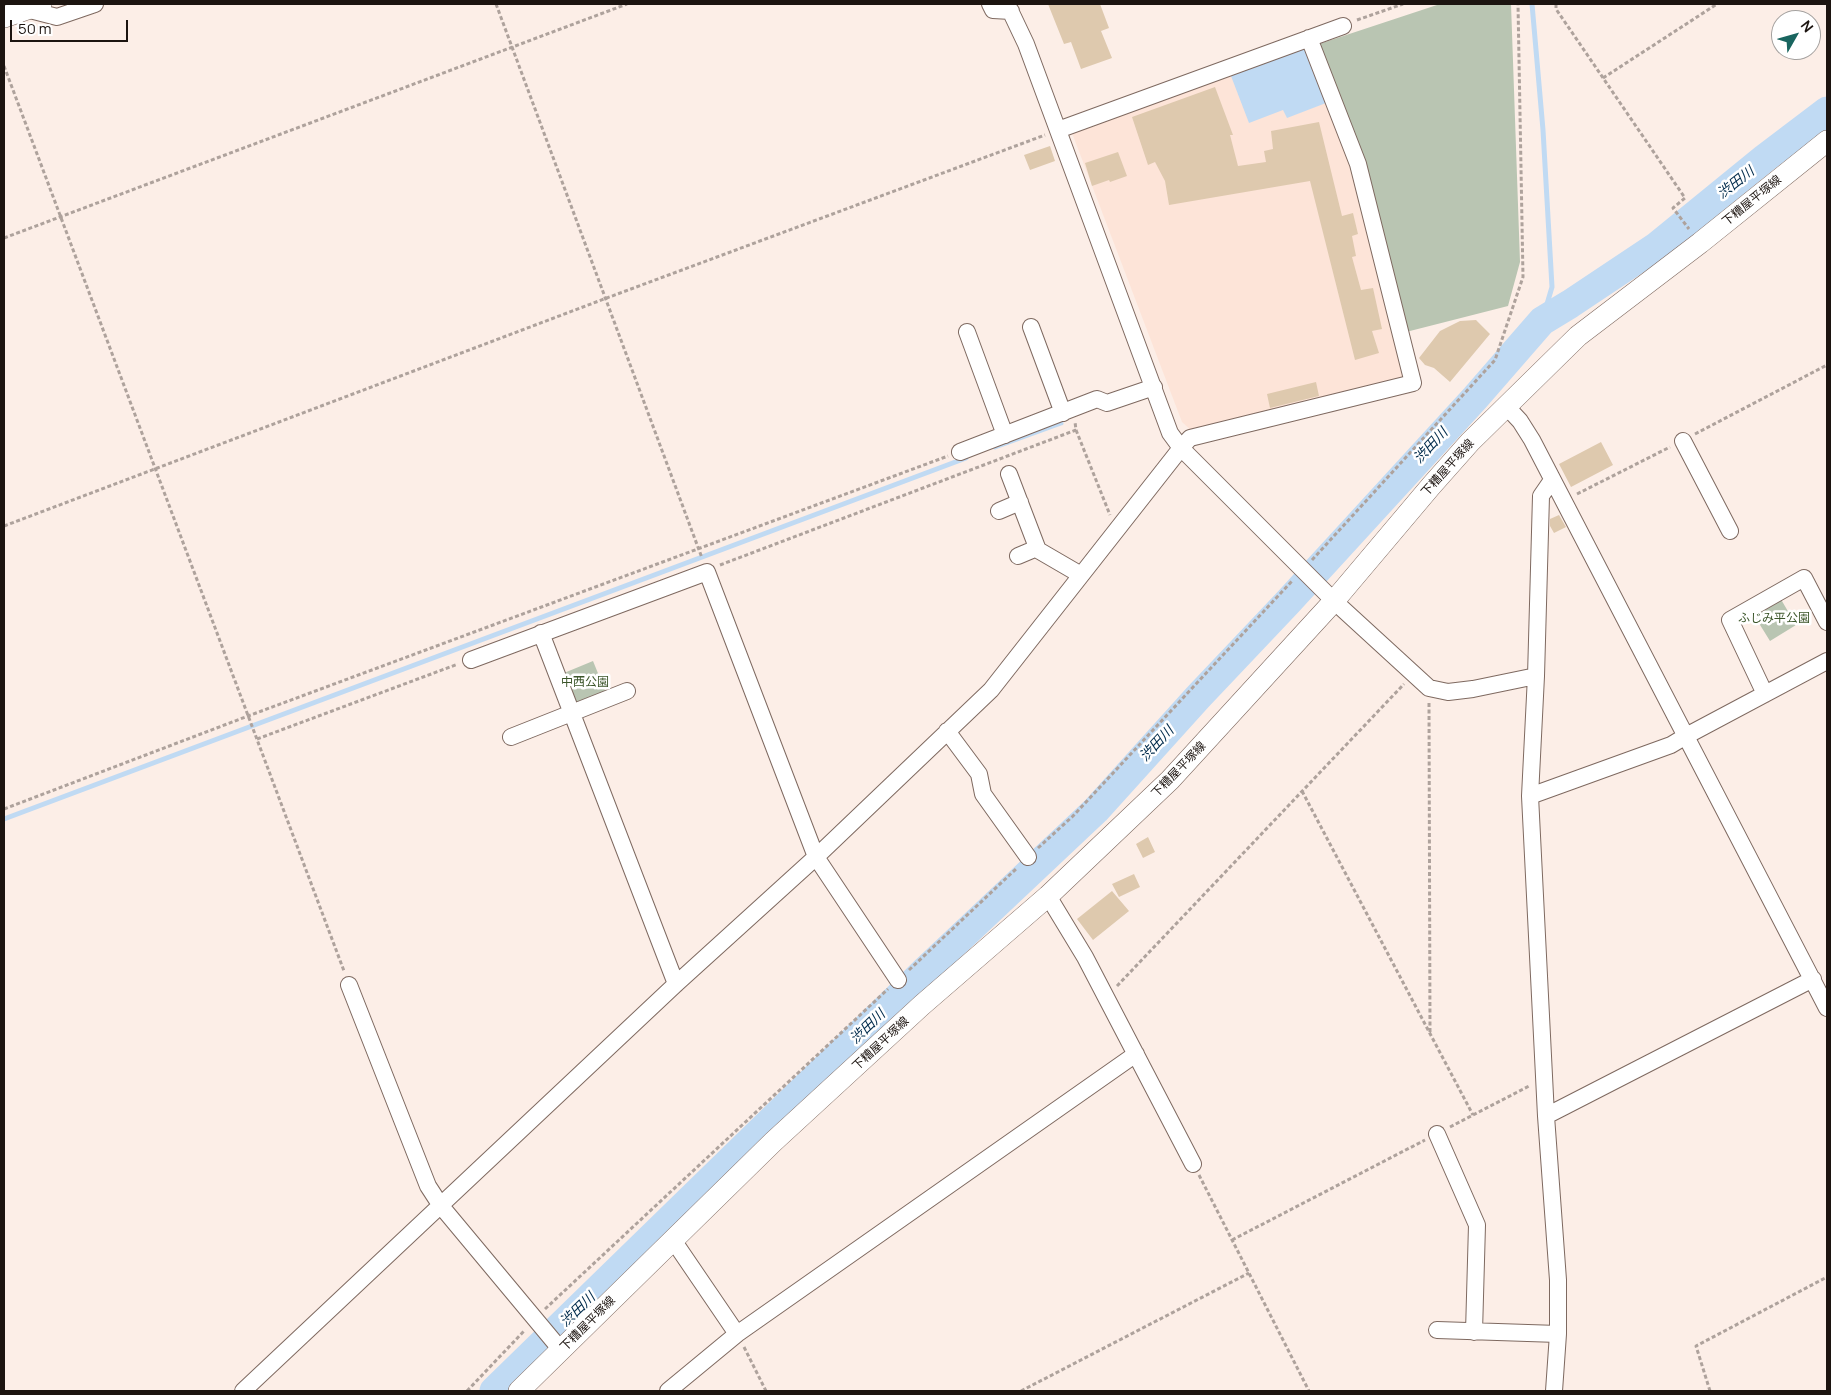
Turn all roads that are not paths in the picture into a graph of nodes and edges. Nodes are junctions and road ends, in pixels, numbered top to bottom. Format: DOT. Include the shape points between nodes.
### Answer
graph roads {
  1 [pos="95,4"];
  2 [pos="990,4"];
  3 [pos="33,6"];
  4 [pos="1009,7"];
  5 [pos="4,18"];
  6 [pos="1342,26"];
  7 [pos="1309,38"];
  8 [pos="1058,130"];
  9 [pos="1827,140"];
  10 [pos="1031,327"];
  11 [pos="967,332"];
  12 [pos="1154,387"];
  13 [pos="1506,406"];
  14 [pos="1067,412"];
  15 [pos="1005,435"];
  16 [pos="1683,441"];
  17 [pos="1181,448"];
  18 [pos="960,452"];
  19 [pos="1009,474"];
  20 [pos="1552,480"];
  21 [pos="1020,502"];
  22 [pos="999,511"];
  23 [pos="1730,531"];
  24 [pos="1037,548"];
  25 [pos="1018,556"];
  26 [pos="1081,575"];
  27 [pos="1328,595"];
  28 [pos="1827,622"];
  29 [pos="541,633"];
  30 [pos="471,660"];
  31 [pos="1827,662"];
  32 [pos="1536,676"];
  33 [pos="627,690"];
  34 [pos="1766,694"];
  35 [pos="573,713"];
  36 [pos="947,731"];
  37 [pos="1686,736"];
  38 [pos="511,737"];
  39 [pos="1530,796"];
  40 [pos="816,857"];
  41 [pos="1028,857"];
  42 [pos="1048,896"];
  43 [pos="1813,979"];
  44 [pos="898,980"];
  45 [pos="676,984"];
  46 [pos="349,985"];
  47 [pos="1827,1008"];
  48 [pos="1136,1054"];
  49 [pos="1546,1116"];
  50 [pos="1437,1134"];
  51 [pos="1193,1164"];
  52 [pos="441,1206"];
  53 [pos="673,1240"];
  54 [pos="1437,1330"];
  55 [pos="1474,1332"];
  56 [pos="737,1334"];
  57 [pos="1558,1334"];
  58 [pos="561,1350"];
  59 [pos="243,1391"];
  60 [pos="519,1391"];
  61 [pos="668,1391"];
  62 [pos="1554,1391"];
  1 -- 3 [label="street" via="57,17"];
  2 -- 4 [label="street" via="993,10"];
  3 -- 5 [label="main road"];
  4 -- 8 [label="street"];
  6 -- 7 [label="street"];
  7 -- 8 [label="street"];
  7 -- 17 [label="street" via="1358,164 1412,383 1190,438"];
  8 -- 12 [label="street"];
  9 -- 13 [label="main road, 下糟屋平塚線" via="1700,244 1578,336"];
  10 -- 14 [label="street"];
  11 -- 15 [label="street"];
  12 -- 14 [label="street" via="1107,403 1097,399"];
  12 -- 17 [label="street" via="1170,433"];
  13 -- 20 [label="street" via="1532,440"];
  13 -- 27 [label="main road, 下糟屋平塚線"];
  14 -- 15 [label="street"];
  15 -- 18 [label="street"];
  16 -- 23 [label="street"];
  17 -- 26 [label="street"];
  17 -- 27 [label="street"];
  19 -- 21 [label="street"];
  20 -- 32 [label="street" via="1540,496"];
  20 -- 37 [label="street"];
  21 -- 22 [label="street"];
  21 -- 24 [label="street"];
  24 -- 25 [label="street"];
  24 -- 26 [label="street"];
  26 -- 36 [label="street" via="991,690"];
  27 -- 32 [label="street" via="1429,688 1448,692"];
  27 -- 42 [label="main road, 下糟屋平塚線" via="1170,780"];
  28 -- 34 [label="street" via="1804,578 1730,620"];
  29 -- 30 [label="street"];
  29 -- 35 [label="street"];
  29 -- 40 [label="street" via="707,572"];
  31 -- 34 [label="street"];
  32 -- 39 [label="street"];
  33 -- 35 [label="street"];
  34 -- 37 [label="street"];
  35 -- 38 [label="street"];
  35 -- 45 [label="street"];
  36 -- 40 [label="street"];
  36 -- 41 [label="street" via="979,774 983,794"];
  37 -- 39 [label="street" via="1672,745"];
  37 -- 43 [label="street"];
  39 -- 49 [label="street"];
  40 -- 44 [label="street"];
  40 -- 45 [label="street"];
  42 -- 48 [label="street"];
  42 -- 53 [label="main road, 下糟屋平塚線" via="894,1031"];
  43 -- 47 [label="street"];
  43 -- 49 [label="street"];
  45 -- 52 [label="street"];
  46 -- 52 [label="street" via="428,1186"];
  48 -- 51 [label="street"];
  48 -- 56 [label="street"];
  49 -- 57 [label="street" via="1558,1280"];
  50 -- 55 [label="street" via="1478,1225"];
  52 -- 58 [label="street"];
  52 -- 59 [label="street"];
  53 -- 56 [label="street"];
  53 -- 58 [label="main road, 下糟屋平塚線"];
  54 -- 55 [label="street"];
  55 -- 57 [label="street"];
  56 -- 61 [label="street"];
  57 -- 62 [label="street"];
  58 -- 60 [label="main road, 下糟屋平塚線"];
}
